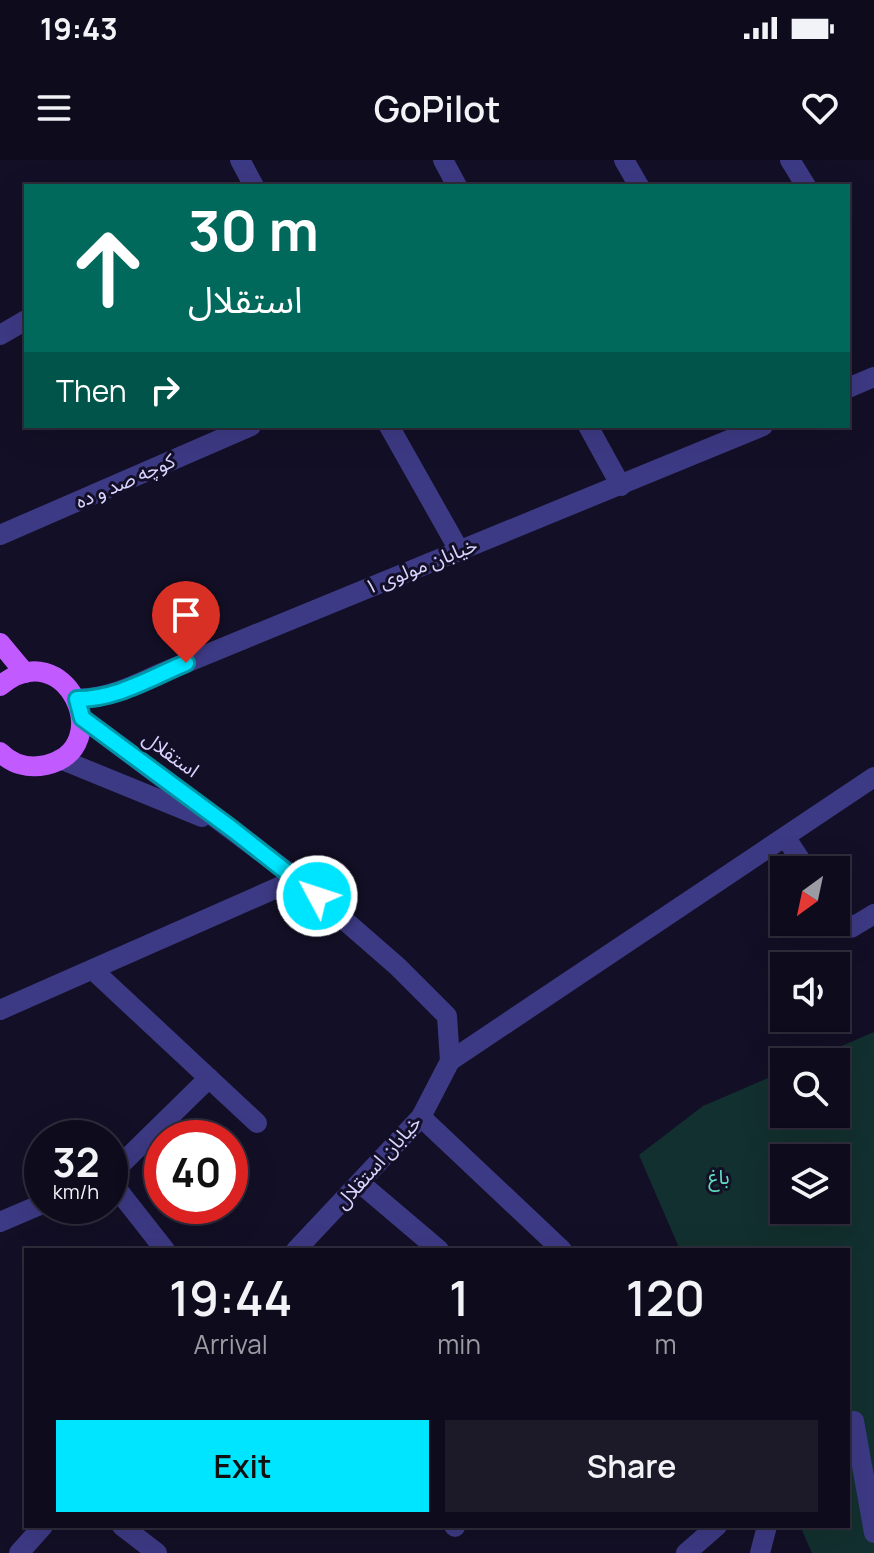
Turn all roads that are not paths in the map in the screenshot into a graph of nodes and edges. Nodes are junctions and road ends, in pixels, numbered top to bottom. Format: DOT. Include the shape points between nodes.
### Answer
graph roads {
  1 [pos="240,160"];
  2 [pos="443,160"];
  3 [pos="624,160"];
  4 [pos="790,160"];
  5 [pos="253,184"];
  6 [pos="456,184"];
  7 [pos="638,184"];
  8 [pos="805,184"];
  9 [pos="24,321"];
  10 [pos="0,335"];
  11 [pos="874,377"];
  12 [pos="850,387"];
  13 [pos="246,428"];
  14 [pos="390,428"];
  15 [pos="589,428"];
  16 [pos="758,428"];
  17 [pos="621,486"];
  18 [pos="0,535"];
  19 [pos="459,550"];
  20 [pos="0,643"];
  21 [pos="25,673"];
  22 [pos="0,686"];
  23 [pos="79,708"];
  24 [pos="0,752"];
  25 [pos="60,759"];
  26 [pos="22,765"];
  27 [pos="0,768"];
  28 [pos="874,777"];
  29 [pos="232,829"];
  30 [pos="786,838"];
  31 [pos="798,856"];
  32 [pos="297,879"];
  33 [pos="874,914"];
  34 [pos="850,927"];
  35 [pos="93,970"];
  36 [pos="0,1010"];
  37 [pos="450,1061"];
  38 [pos="209,1078"];
  39 [pos="421,1117"];
  40 [pos="257,1123"];
  41 [pos="128,1160"];
  42 [pos="360,1183"];
  43 [pos="128,1202"];
  44 [pos="24,1212"];
  45 [pos="0,1222"];
  46 [pos="163,1248"];
  47 [pos="298,1248"];
  48 [pos="437,1248"];
  49 [pos="560,1248"];
  50 [pos="874,1412"];
  51 [pos="851,1423"];
  52 [pos="41,1528"];
  53 [pos="125,1528"];
  54 [pos="715,1528"];
  55 [pos="766,1528"];
  56 [pos="874,1533"];
  57 [pos="19,1553"];
  58 [pos="157,1553"];
  59 [pos="686,1553"];
  60 [pos="760,1553"];
  1 -- 5 [label="street"];
  2 -- 6 [label="street"];
  3 -- 7 [label="street"];
  4 -- 8 [label="street"];
  9 -- 10 [label="street"];
  11 -- 12 [label="street"];
  13 -- 18 [label="street, کوچه صد و ده"];
  14 -- 19 [label="street"];
  15 -- 17 [label="street"];
  16 -- 17 [label="street, خیابان مولوی ۱"];
  17 -- 19 [label="street, خیابان مولوی ۱"];
  19 -- 23 [label="street, خیابان مولوی ۱"];
  20 -- 21 [label="main road"];
  21 -- 22 [label="main road"];
  21 -- 23 [label="main road" via="56,677"];
  23 -- 25 [label="main road" via="81,728"];
  23 -- 29 [label="street, استقلال"];
  24 -- 26 [label="main road"];
  25 -- 26 [label="main road" via="42,766"];
  25 -- 29 [label="street"];
  26 -- 27 [label="main road"];
  28 -- 30 [label="street"];
  29 -- 32 [label="street"];
  30 -- 31 [label="street"];
  30 -- 37 [label="street"];
  32 -- 35 [label="street"];
  32 -- 37 [label="street" via="447,1016"];
  33 -- 34 [label="street"];
  35 -- 36 [label="street"];
  35 -- 38 [label="street"];
  37 -- 39 [label="street, خیابان استقلال"];
  38 -- 40 [label="street"];
  38 -- 41 [label="street"];
  39 -- 42 [label="street, خیابان استقلال"];
  39 -- 49 [label="street"];
  42 -- 47 [label="street, خیابان استقلال"];
  42 -- 48 [label="street"];
  43 -- 46 [label="street"];
  44 -- 45 [label="street"];
  50 -- 51 [label="street"];
  51 -- 56 [label="street"];
  52 -- 57 [label="street"];
  53 -- 58 [label="street"];
  54 -- 59 [label="street"];
  55 -- 60 [label="street"];
}
